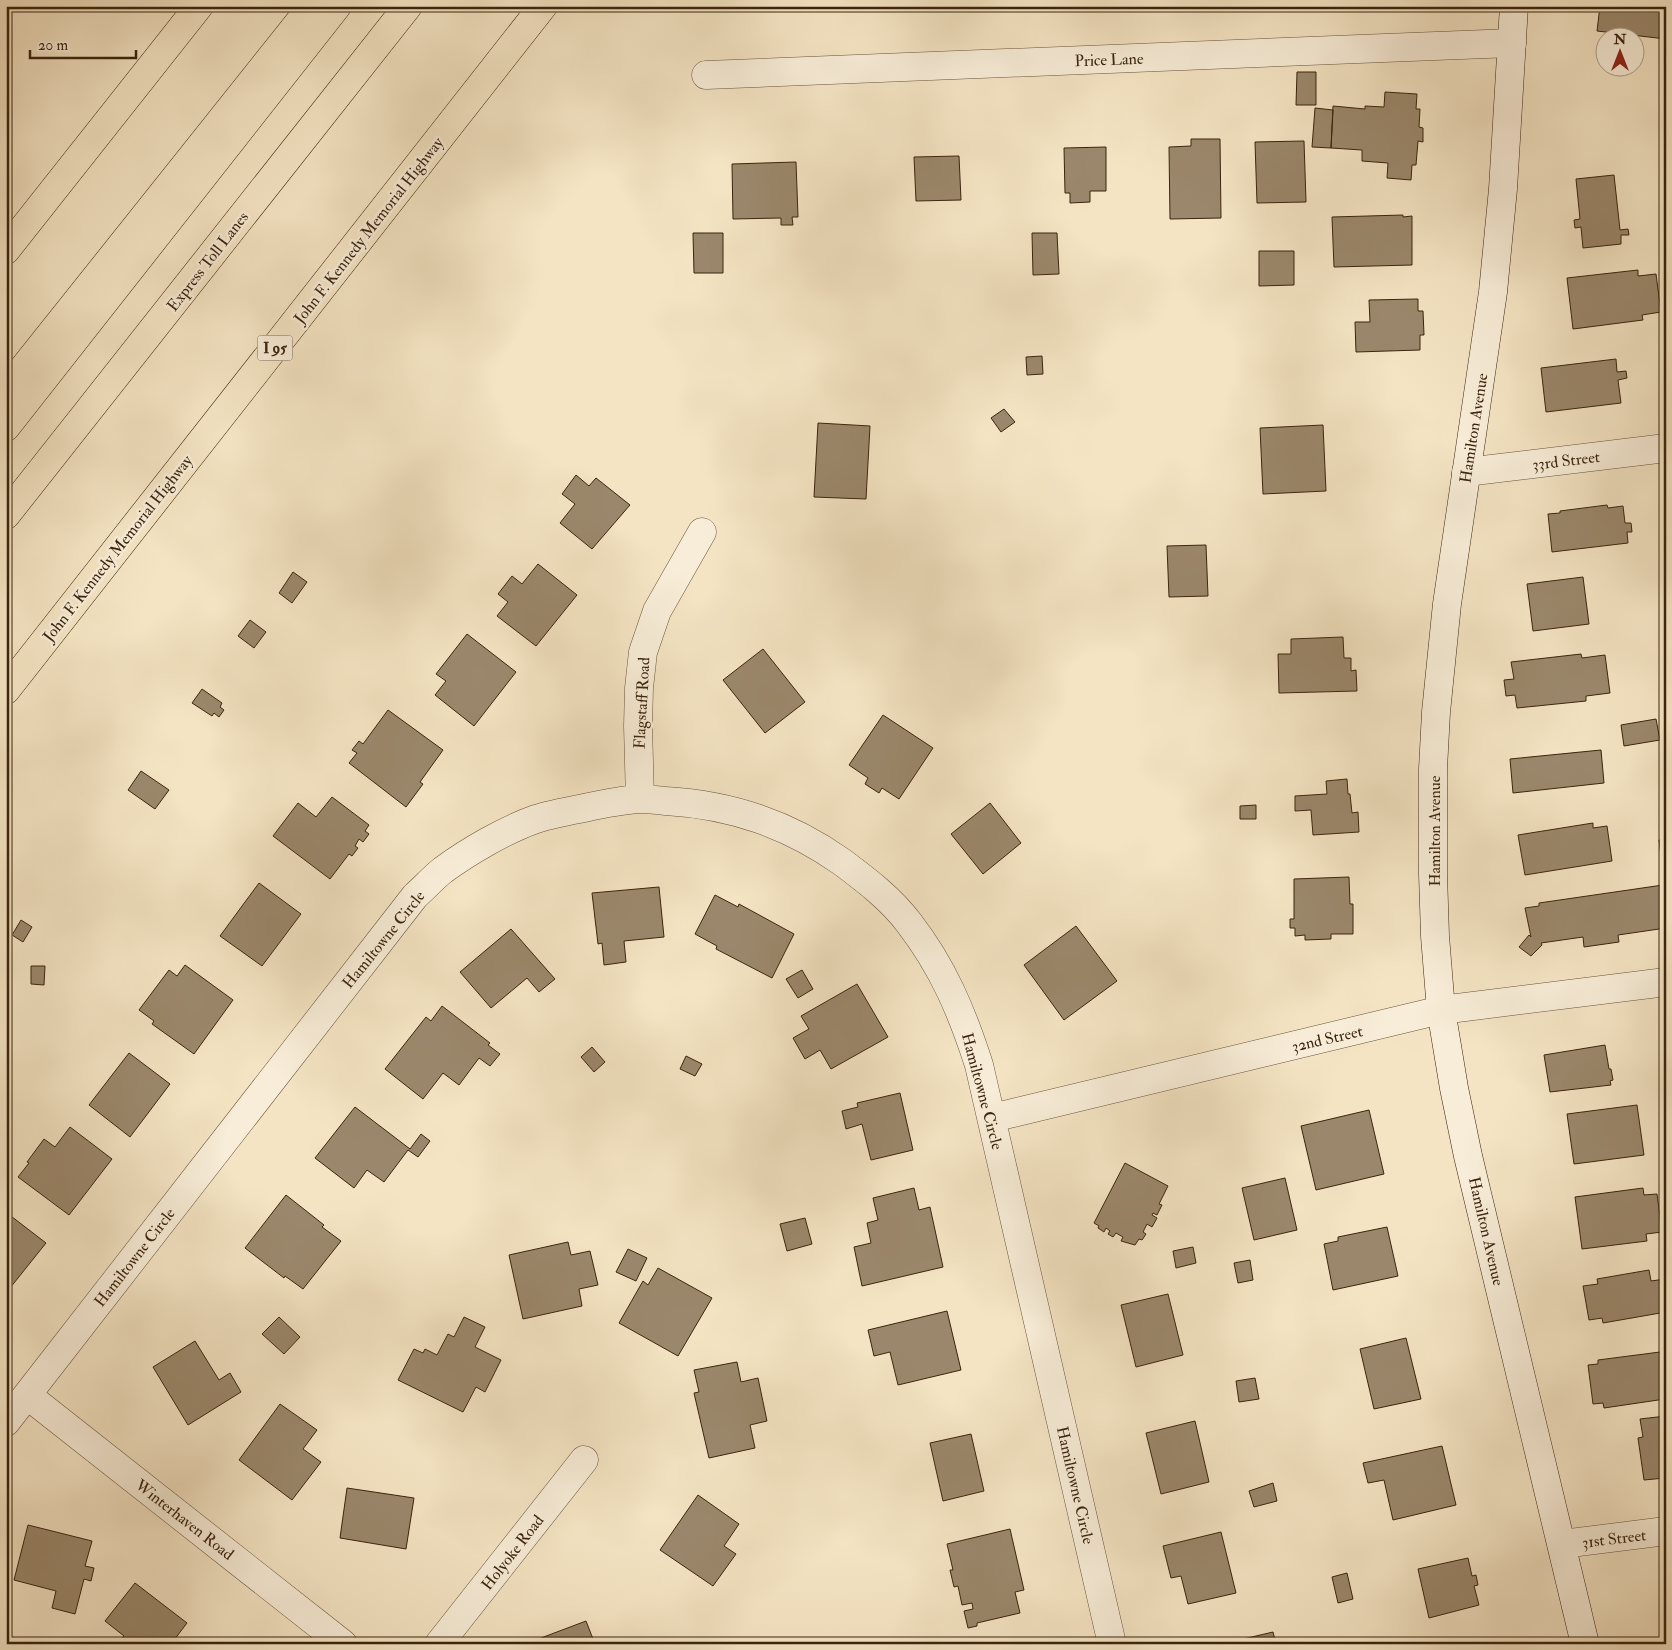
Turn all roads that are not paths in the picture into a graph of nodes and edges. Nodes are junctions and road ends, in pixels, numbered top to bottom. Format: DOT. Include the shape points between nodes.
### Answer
graph roads {
  1 [pos="199,6"];
  2 [pos="312,6"];
  3 [pos="337,6"];
  4 [pos="408,6"];
  5 [pos="544,6"];
  6 [pos="1514,6"];
  7 [pos="1512,43"];
  8 [pos="706,75"];
  9 [pos="6,250"];
  10 [pos="6,390"];
  11 [pos="6,427"];
  12 [pos="1666,448"];
  13 [pos="1466,472"];
  14 [pos="6,515"];
  15 [pos="702,532"];
  16 [pos="6,690"];
  17 [pos="640,799"];
  18 [pos="1666,982"];
  19 [pos="1441,1010"];
  20 [pos="992,1118"];
  21 [pos="27,1395"];
  22 [pos="6,1422"];
  23 [pos="584,1460"];
  24 [pos="1666,1531"];
  25 [pos="1562,1544"];
  26 [pos="343,1644"];
  27 [pos="439,1644"];
  28 [pos="1112,1644"];
  29 [pos="1586,1644"];
  1 -- 9 [label="highway"];
  2 -- 10 [label="highway"];
  3 -- 11 [label="highway"];
  4 -- 14 [label="highway, Express Toll Lanes"];
  5 -- 16 [label="highway, John F. Kennedy Memorial Highway / I 95"];
  6 -- 7 [label="street, Hamilton Avenue"];
  7 -- 8 [label="street, Price Lane"];
  7 -- 13 [label="street, Hamilton Avenue" via="1493,292"];
  12 -- 13 [label="street, 33rd Street"];
  13 -- 19 [label="street, Hamilton Avenue" via="1441,655 1434,750 1433,883"];
  15 -- 17 [label="street, Flagstaff Road" via="657,612 643,652 638,726"];
  17 -- 20 [label="street, Hamiltowne Circle" via="695,802 737,811 780,826 824,849 885,897 933,957 954,994 979,1065"];
  17 -- 21 [label="street, Hamiltowne Circle" via="537,818 442,871 415,896"];
  18 -- 19 [label="street, 32nd Street"];
  19 -- 20 [label="street, 32nd Street"];
  19 -- 25 [label="street, Hamilton Avenue" via="1468,1156"];
  20 -- 28 [label="street, Hamiltowne Circle"];
  21 -- 22 [label="street, Hamiltowne Circle"];
  21 -- 26 [label="street, Winterhaven Road"];
  23 -- 27 [label="street, Holyoke Road"];
  24 -- 25 [label="street, 31st Street"];
  25 -- 29 [label="street, Hamilton Avenue"];
}
